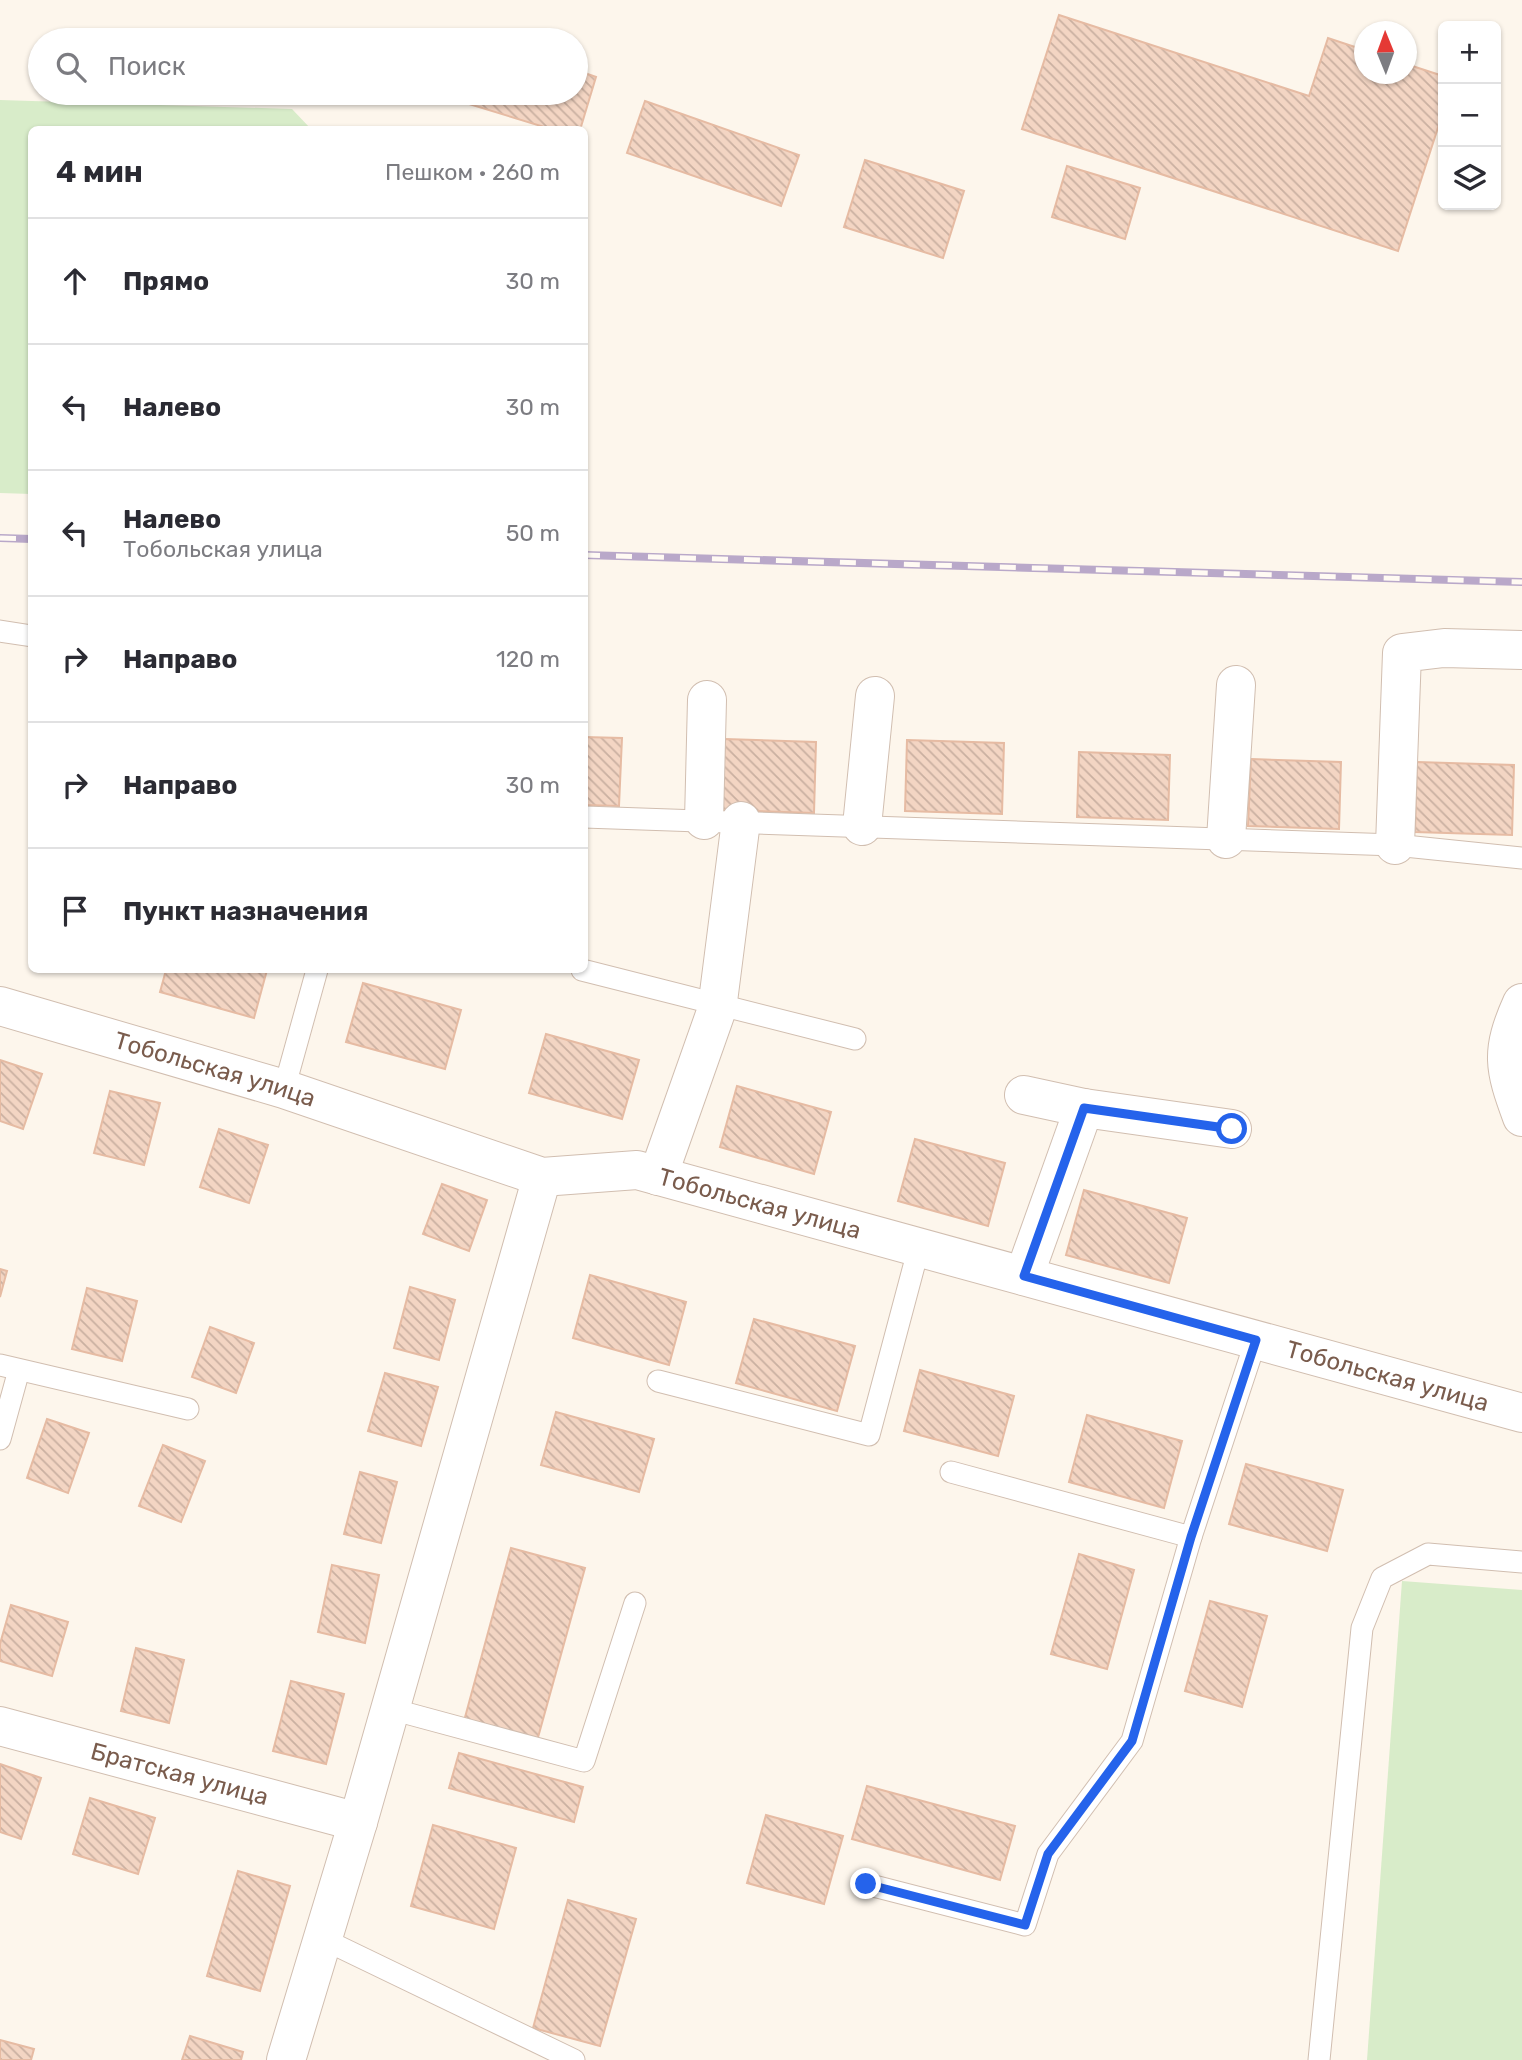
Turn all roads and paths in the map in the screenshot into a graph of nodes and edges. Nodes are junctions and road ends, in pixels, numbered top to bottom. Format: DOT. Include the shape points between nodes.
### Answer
graph roads {
  1 [pos="0,631"];
  2 [pos="28,635"];
  3 [pos="1522,650"];
  4 [pos="1236,685"];
  5 [pos="875,696"];
  6 [pos="707,700"];
  7 [pos="588,817"];
  8 [pos="723,821"];
  9 [pos="862,826"];
  10 [pos="1226,839"];
  11 [pos="1395,845"];
  12 [pos="1522,858"];
  13 [pos="588,972"];
  14 [pos="316,973"];
  15 [pos="1522,1003"];
  16 [pos="0,1006"];
  17 [pos="855,1040"];
  18 [pos="284,1089"];
  19 [pos="1024,1095"];
  20 [pos="1084,1108"];
  21 [pos="1522,1118"];
  22 [pos="1232,1129"];
  23 [pos="658,1176"];
  24 [pos="542,1177"];
  25 [pos="919,1247"];
  26 [pos="1024,1276"];
  27 [pos="1256,1340"];
  28 [pos="9,1367"];
  29 [pos="657,1381"];
  30 [pos="188,1409"];
  31 [pos="1522,1413"];
  32 [pos="0,1439"];
  33 [pos="951,1472"];
  34 [pos="1191,1537"];
  35 [pos="1522,1562"];
  36 [pos="635,1603"];
  37 [pos="391,1709"];
  38 [pos="0,1726"];
  39 [pos="358,1822"];
  40 [pos="866,1884"];
  41 [pos="323,1939"];
  42 [pos="286,2060"];
  43 [pos="574,2060"];
  44 [pos="1319,2060"];
  1 -- 2 [label="lane"];
  3 -- 11 [label="street" via="1444,648 1402,653"];
  4 -- 10 [label="street"];
  5 -- 9 [label="street"];
  6 -- 8 [label="street"];
  7 -- 8 [label="lane"];
  8 -- 9 [label="lane"];
  8 -- 23 [label="street" via="718,1009"];
  9 -- 10 [label="lane"];
  10 -- 11 [label="lane"];
  11 -- 12 [label="lane"];
  13 -- 17 [label="lane"];
  14 -- 18 [label="lane"];
  15 -- 21 [label="street" via="1507,1036 1508,1079"];
  16 -- 18 [label="street, Тобольская улица"];
  18 -- 24 [label="street, Тобольская улица"];
  19 -- 20 [label="street"];
  20 -- 22 [label="street"];
  20 -- 26 [label="street"];
  23 -- 24 [label="street, Тобольская улица" via="637,1170"];
  23 -- 25 [label="street, Тобольская улица"];
  24 -- 37 [label="street"];
  25 -- 26 [label="street, Тобольская улица"];
  25 -- 29 [label="lane" via="869,1435"];
  26 -- 27 [label="street, Тобольская улица"];
  27 -- 31 [label="street, Тобольская улица"];
  27 -- 34 [label="lane"];
  28 -- 30 [label="lane"];
  28 -- 32 [label="lane"];
  33 -- 34 [label="lane"];
  34 -- 40 [label="lane" via="1132,1741 1048,1854 1025,1925"];
  35 -- 44 [label="lane" via="1428,1554 1382,1578 1363,1628"];
  36 -- 37 [label="lane" via="584,1761"];
  37 -- 39 [label="street"];
  38 -- 39 [label="street, Братская улица"];
  39 -- 41 [label="street"];
  41 -- 42 [label="street"];
  41 -- 43 [label="lane"];
}
